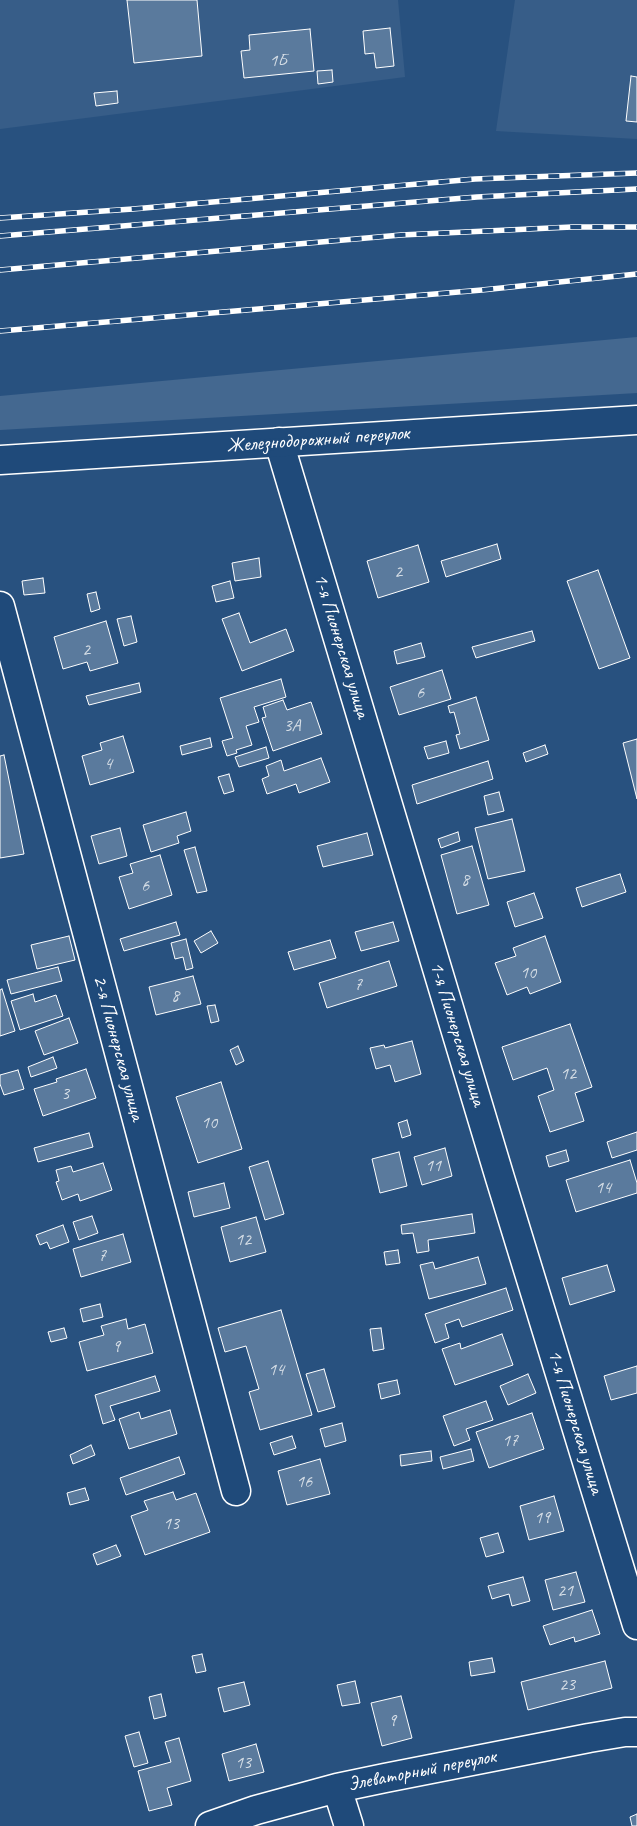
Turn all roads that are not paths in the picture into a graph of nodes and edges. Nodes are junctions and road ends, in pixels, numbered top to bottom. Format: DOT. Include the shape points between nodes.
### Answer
graph roads {
  1 [pos="637,420"];
  2 [pos="280,442"];
  3 [pos="0,460"];
  4 [pos="0,606"];
  5 [pos="236,1491"];
  6 [pos="637,1625"];
  7 [pos="637,1732"];
  8 [pos="337,1788"];
  9 [pos="210,1826"];
  10 [pos="349,1826"];
  1 -- 2 [label="street, Железнодорожный переулок"];
  2 -- 3 [label="street, Железнодорожный переулок"];
  2 -- 6 [label="street, 1-я Пионерская улица"];
  4 -- 5 [label="street, 2-я Пионерская улица"];
  7 -- 8 [label="street, Элеваторный переулок" via="589,1738"];
  8 -- 9 [label="street, Элеваторный переулок"];
  8 -- 10 [label="street"];
}
